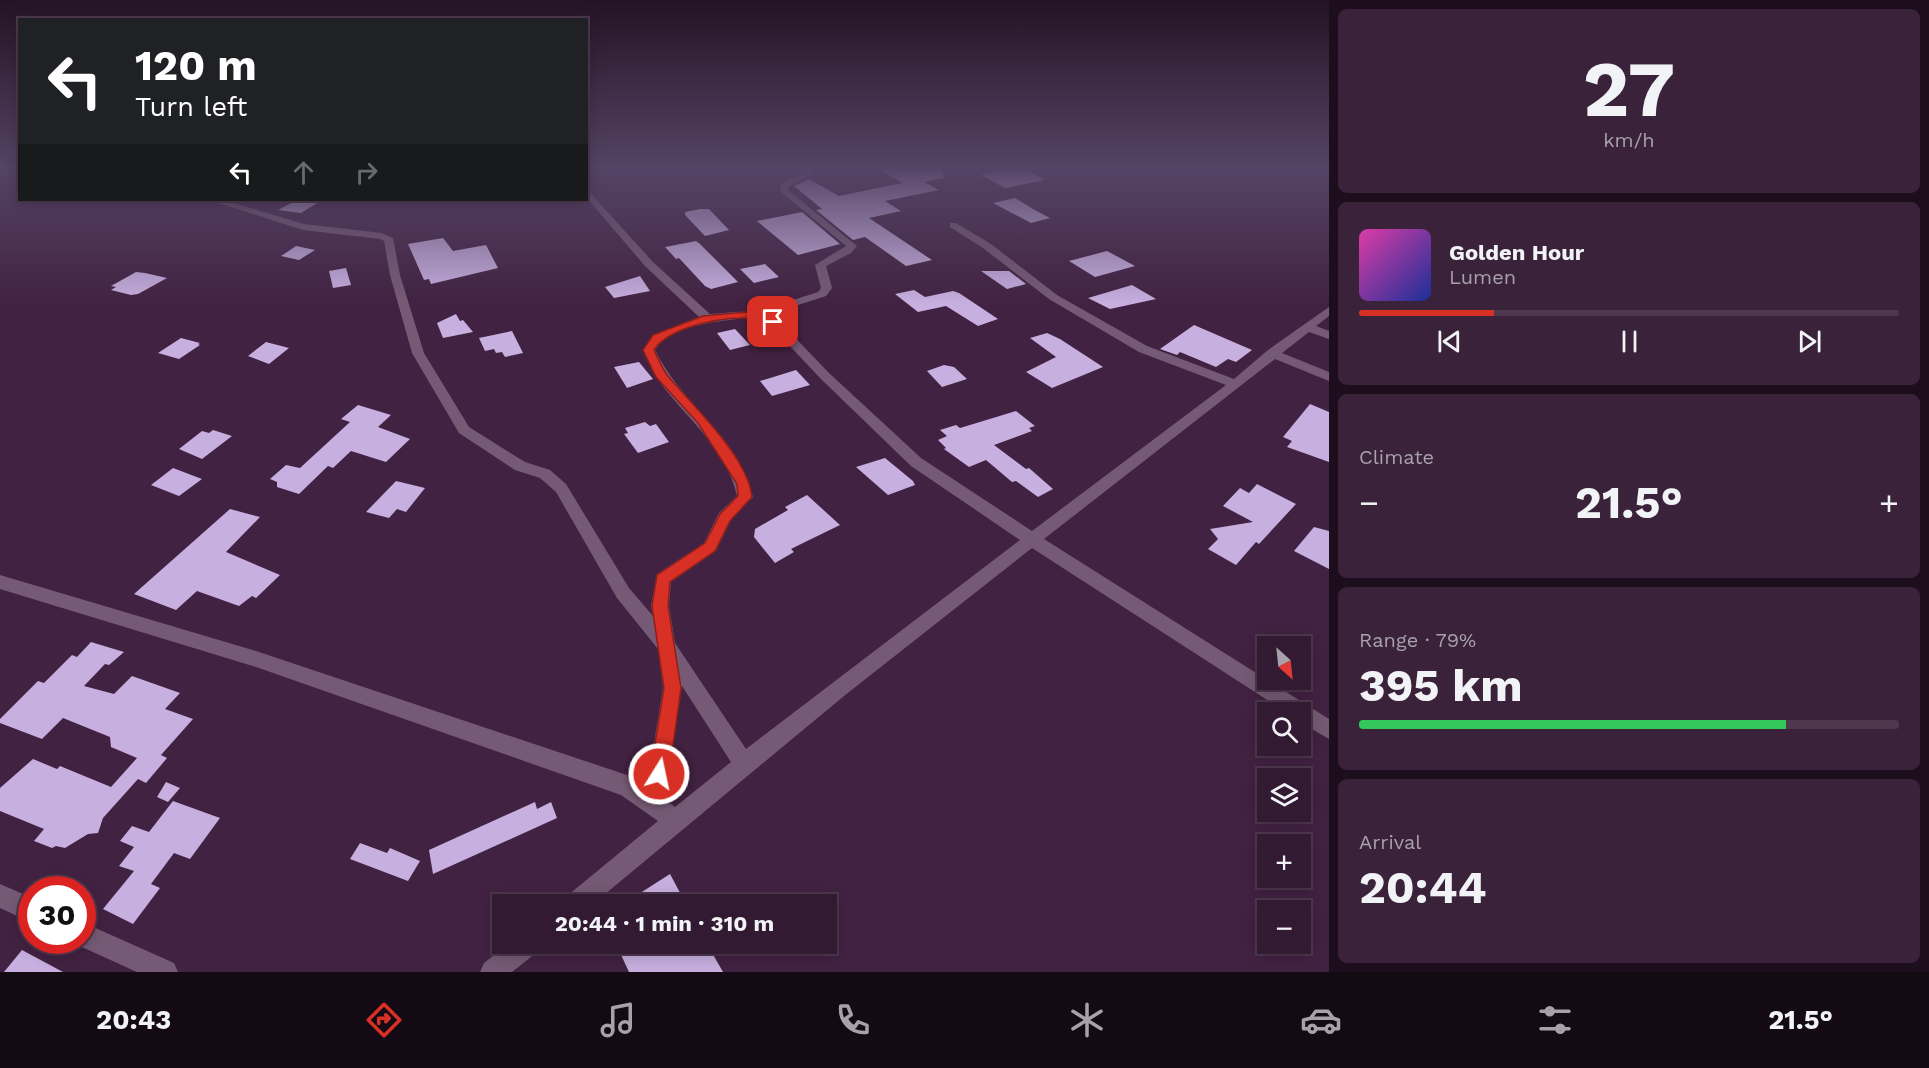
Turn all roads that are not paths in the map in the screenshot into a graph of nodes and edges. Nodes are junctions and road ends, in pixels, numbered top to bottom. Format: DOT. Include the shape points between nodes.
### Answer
graph roads {
  1 [pos="258,213"];
  2 [pos="606,213"];
  3 [pos="812,213"];
  4 [pos="953,225"];
  5 [pos="1329,310"];
  6 [pos="706,318"];
  7 [pos="773,322"];
  8 [pos="1307,327"];
  9 [pos="1329,335"];
  10 [pos="1272,353"];
  11 [pos="1329,377"];
  12 [pos="1234,383"];
  13 [pos="1032,539"];
  14 [pos="0,582"];
  15 [pos="668,648"];
  16 [pos="1329,730"];
  17 [pos="744,764"];
  18 [pos="649,800"];
  19 [pos="676,821"];
  20 [pos="587,894"];
  21 [pos="0,896"];
  22 [pos="18,904"];
  23 [pos="96,940"];
  24 [pos="515,954"];
  25 [pos="165,972"];
  26 [pos="493,972"];
  1 -- 15 [label="street" via="303,227 389,240 418,352 464,430 520,466 545,474 561,488 623,592"];
  2 -- 6 [label="street" via="649,264"];
  3 -- 7 [label="street" via="852,246 820,265 827,288 822,294 791,304"];
  4 -- 12 [label="street" via="1053,297 1143,349"];
  5 -- 8 [label="street"];
  6 -- 7 [label="street" via="747,315"];
  6 -- 15 [label="street" via="657,338 649,350 660,375 703,420 744,484 746,497 725,518 710,547 663,579 660,606"];
  7 -- 13 [label="street" via="916,462"];
  8 -- 9 [label="street"];
  8 -- 10 [label="street"];
  10 -- 11 [label="street"];
  10 -- 12 [label="street"];
  12 -- 13 [label="street"];
  13 -- 16 [label="street"];
  13 -- 17 [label="street"];
  14 -- 18 [label="street" via="256,659 627,786"];
  15 -- 17 [label="street"];
  15 -- 18 [label="street" via="671,705 659,774"];
  17 -- 19 [label="street"];
  18 -- 19 [label="street"];
  19 -- 20 [label="street"];
  21 -- 22 [label="street"];
  23 -- 25 [label="street"];
  24 -- 26 [label="street"];
}
